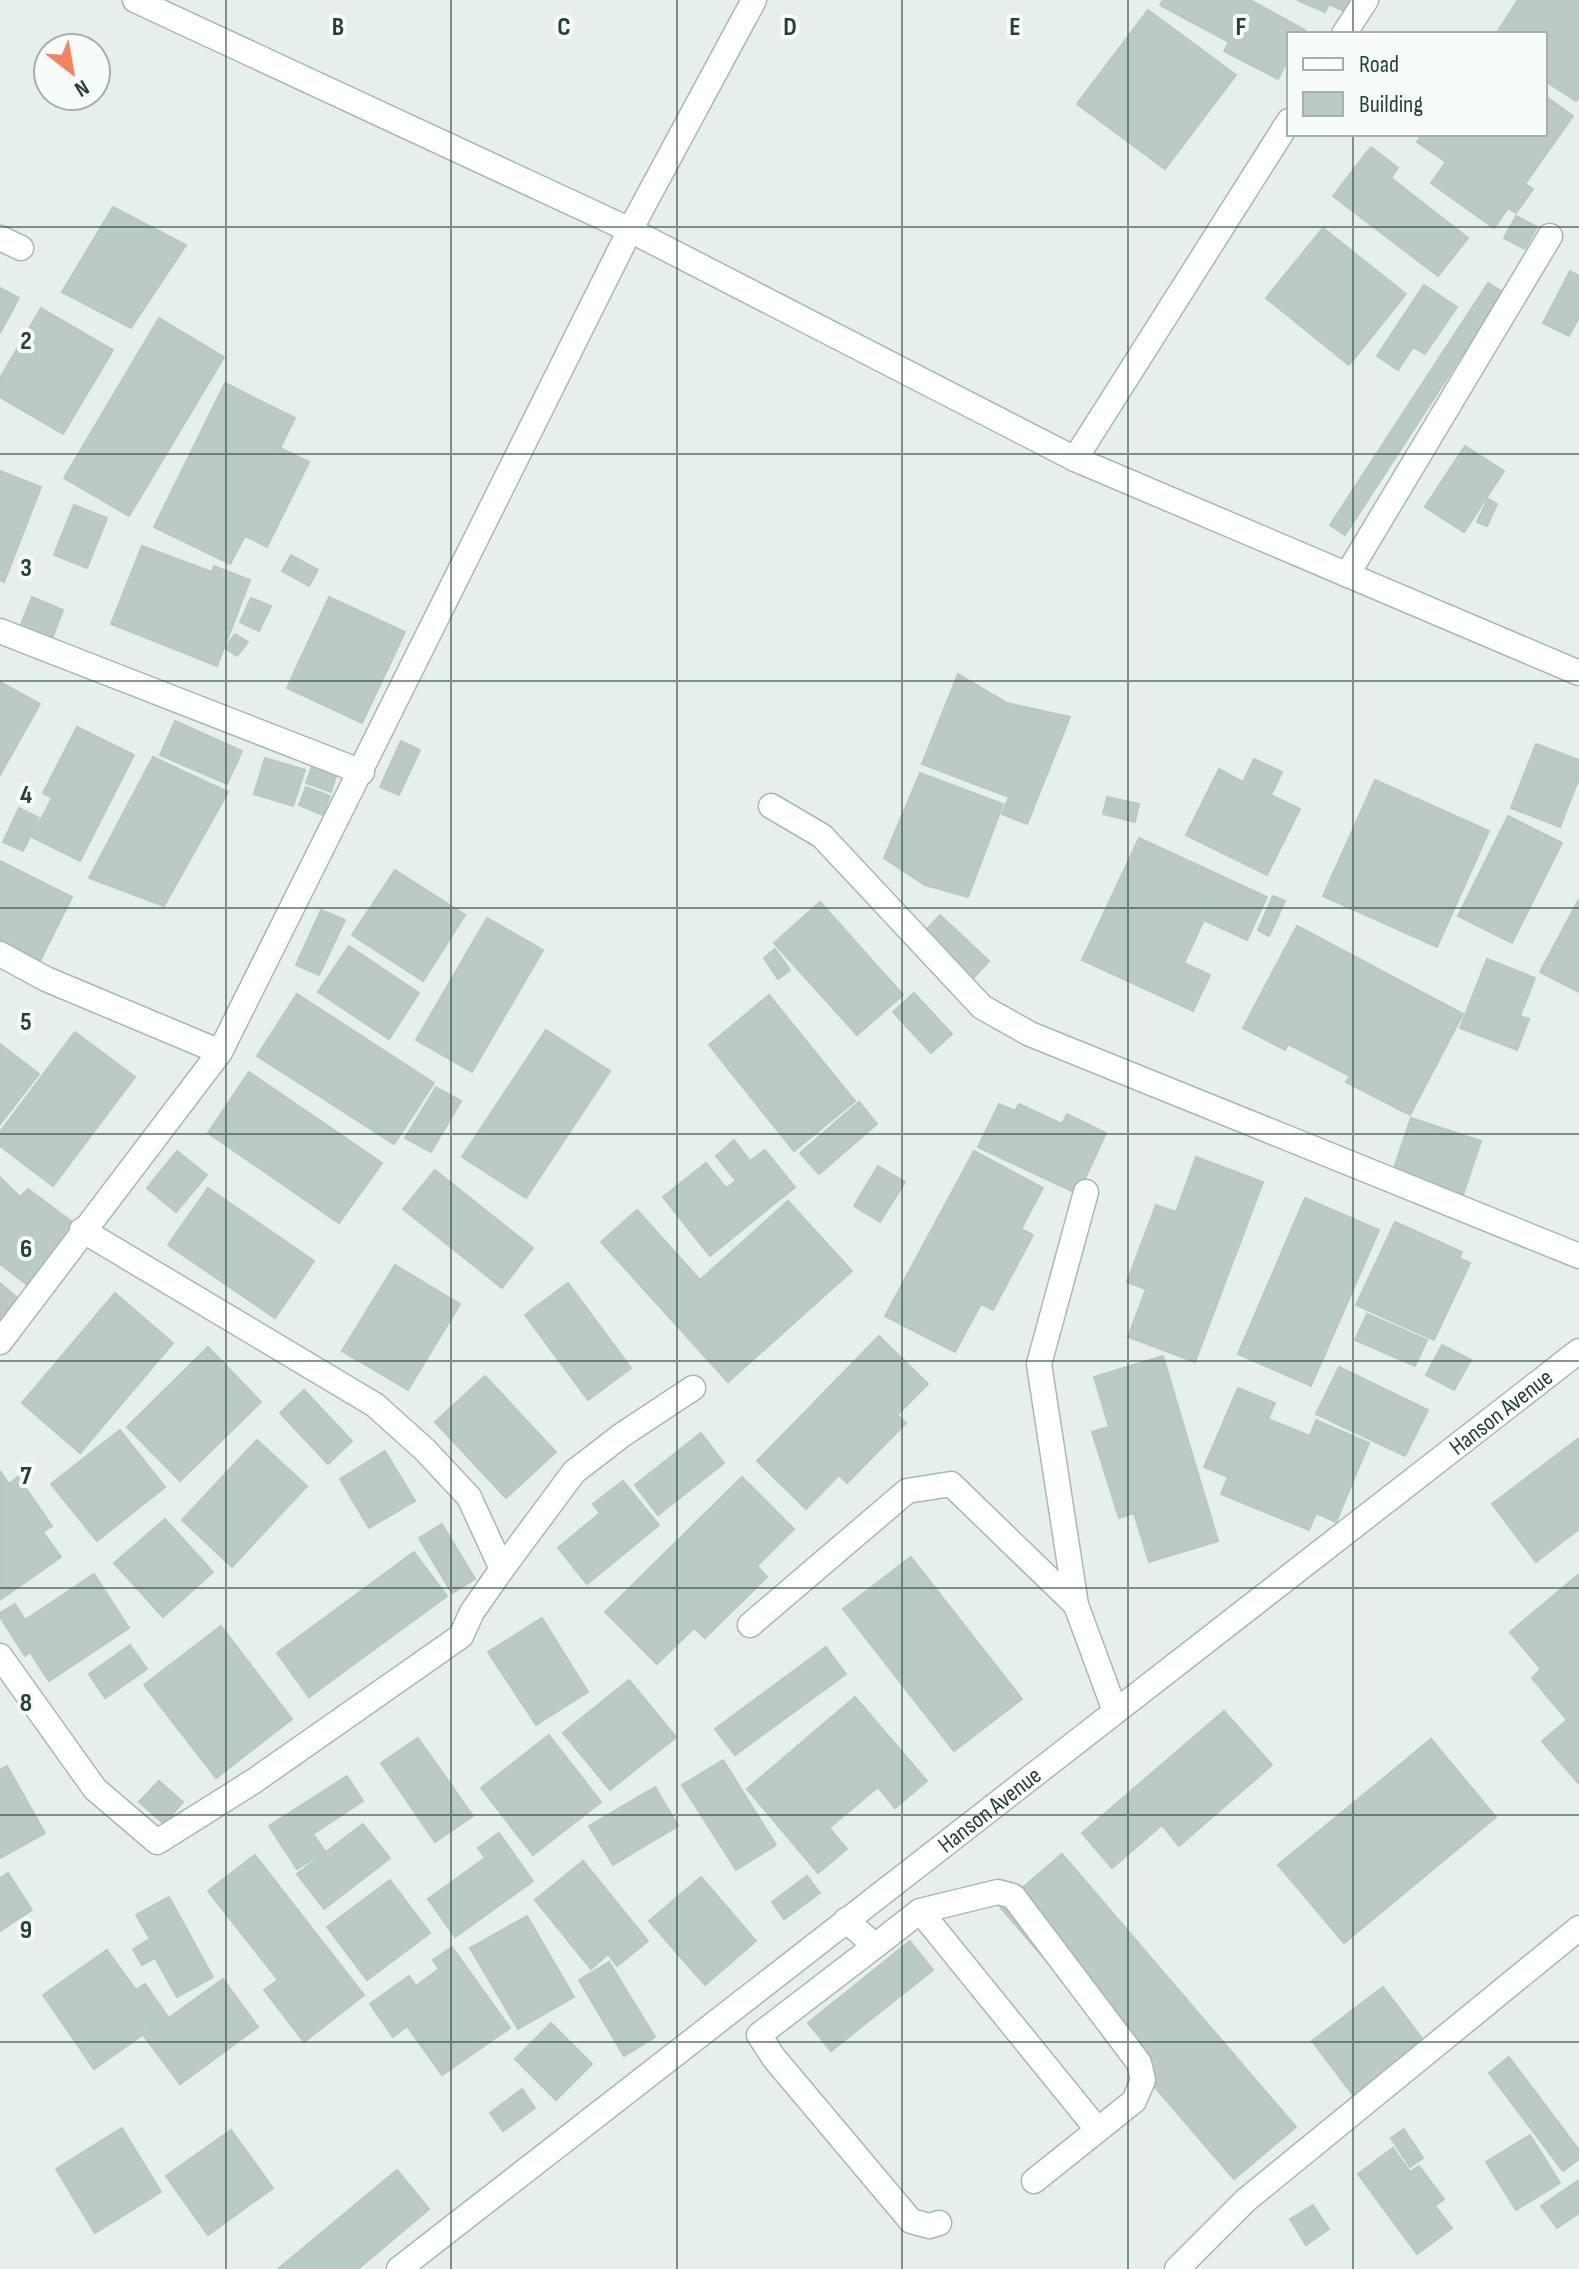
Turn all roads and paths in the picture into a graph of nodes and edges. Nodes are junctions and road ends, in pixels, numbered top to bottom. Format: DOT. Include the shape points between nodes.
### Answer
graph roads {
  1 [pos="135,0"];
  2 [pos="754,0"];
  3 [pos="1366,0"];
  4 [pos="1345,32"];
  5 [pos="1287,124"];
  6 [pos="630,230"];
  7 [pos="1550,236"];
  8 [pos="1075,459"];
  9 [pos="1347,575"];
  10 [pos="0,631"];
  11 [pos="1579,673"];
  12 [pos="362,772"];
  13 [pos="771,806"];
  14 [pos="0,954"];
  15 [pos="220,1052"];
  16 [pos="1086,1192"];
  17 [pos="82,1230"];
  18 [pos="1579,1256"];
  19 [pos="0,1342"];
  20 [pos="1579,1351"];
  21 [pos="693,1388"];
  22 [pos="502,1569"];
  23 [pos="1076,1605"];
  24 [pos="750,1625"];
  25 [pos="0,1656"];
  26 [pos="1115,1711"];
  27 [pos="920,1911"];
  28 [pos="846,1920"];
  29 [pos="1579,1928"];
  30 [pos="875,1946"];
  31 [pos="1097,2129"];
  32 [pos="1034,2181"];
  33 [pos="939,2223"];
  34 [pos="399,2269"];
  35 [pos="1177,2269"];
  1 -- 6 [label="street"];
  2 -- 6 [label="street"];
  3 -- 4 [label="street"];
  5 -- 8 [label="street"];
  6 -- 8 [label="street"];
  6 -- 12 [label="street"];
  7 -- 9 [label="street"];
  8 -- 9 [label="street"];
  9 -- 11 [label="street"];
  10 -- 12 [label="street"];
  12 -- 15 [label="street"];
  13 -- 18 [label="street" via="822,836 982,1007 1030,1034"];
  14 -- 15 [label="street" via="46,979"];
  15 -- 17 [label="street"];
  16 -- 23 [label="street" via="1039,1364"];
  17 -- 19 [label="street"];
  17 -- 22 [label="street" via="375,1405 469,1497"];
  20 -- 26 [label="street, Hanson Avenue"];
  21 -- 22 [label="street" via="574,1472"];
  22 -- 25 [label="street" via="461,1636 157,1842 95,1789"];
  23 -- 24 [label="street" via="951,1484 907,1491"];
  23 -- 26 [label="street"];
  26 -- 28 [label="street, Hanson Avenue"];
  27 -- 30 [label="street"];
  27 -- 31 [label="street"];
  27 -- 31 [label="street" via="998,1892 1013,1896 1139,2063 1143,2080 1134,2101"];
  28 -- 30 [label="street"];
  28 -- 34 [label="street, Hanson Avenue"];
  29 -- 35 [label="street" via="1246,2200"];
  30 -- 33 [label="street" via="759,2035 911,2221"];
  31 -- 32 [label="street"];
}
